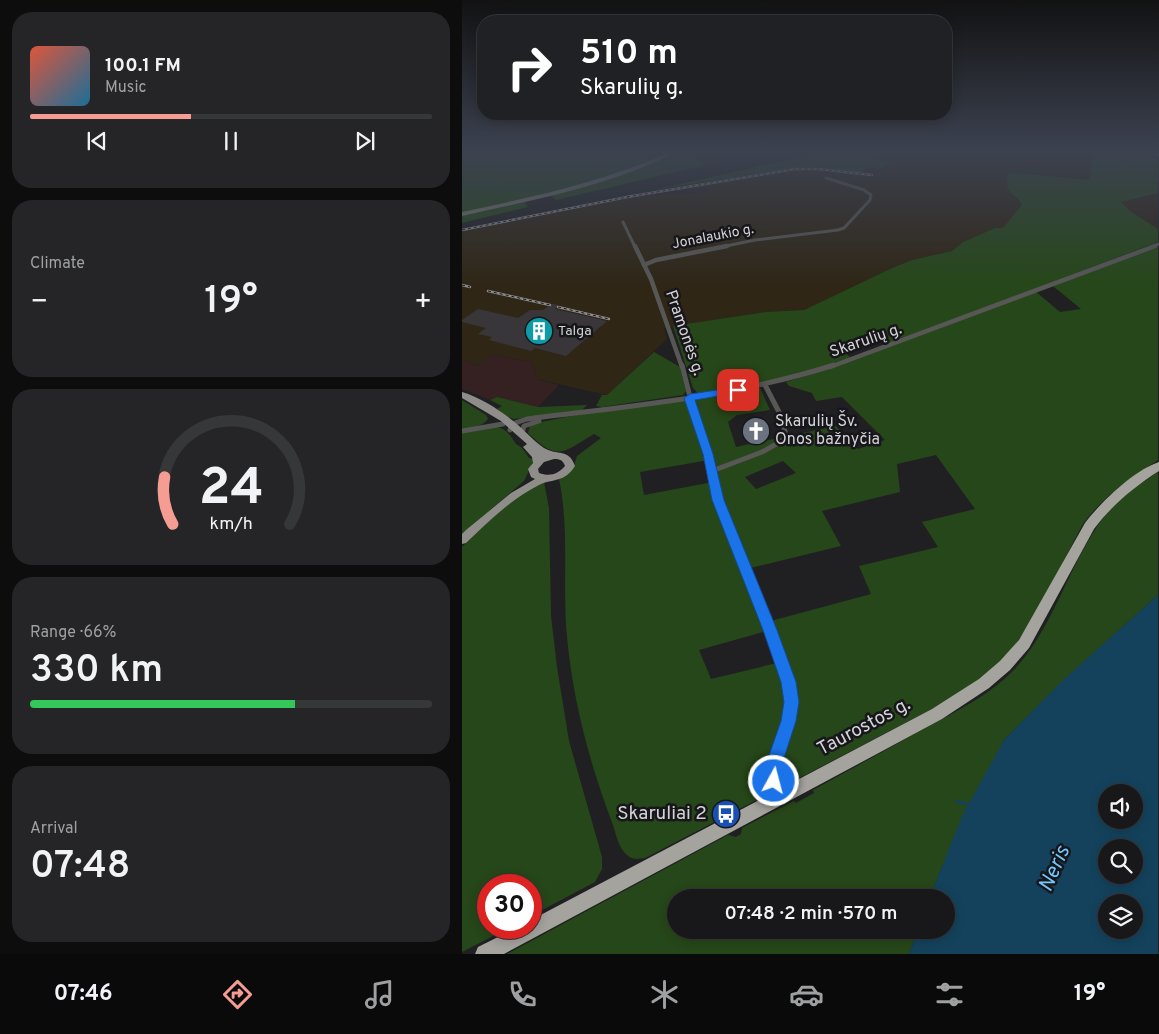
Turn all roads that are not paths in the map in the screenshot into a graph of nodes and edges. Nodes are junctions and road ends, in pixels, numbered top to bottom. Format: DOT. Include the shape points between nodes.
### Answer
graph roads {
  1 [pos="537,197"];
  2 [pos="871,197"];
  3 [pos="462,214"];
  4 [pos="623,222"];
  5 [pos="1158,244"];
  6 [pos="644,265"];
  7 [pos="765,385"];
  8 [pos="462,395"];
  9 [pos="690,398"];
  10 [pos="570,414"];
  11 [pos="508,426"];
  12 [pos="462,431"];
  13 [pos="522,433"];
  14 [pos="554,456"];
  15 [pos="1158,466"];
  16 [pos="536,467"];
  17 [pos="712,471"];
  18 [pos="547,479"];
  19 [pos="507,501"];
  20 [pos="462,540"];
  21 [pos="781,797"];
  22 [pos="485,954"];
  1 -- 3 [label="main road"];
  2 -- 6 [label="street, Jonalaukio g." via="844,228 755,240"];
  4 -- 6 [label="street, Pramonės g."];
  5 -- 7 [label="street, Skarulių g." via="857,358"];
  6 -- 9 [label="street, Pramonės g." via="676,349"];
  7 -- 9 [label="street, Skarulių g."];
  7 -- 17 [label="street" via="779,412 787,438 770,449"];
  8 -- 11 [label="main road"];
  9 -- 10 [label="street, Skarulių g."];
  9 -- 17 [label="street, Pramonės g."];
  10 -- 11 [label="street, Skarulių g." via="526,419"];
  10 -- 13 [label="street, Skarulių g." via="528,424"];
  11 -- 12 [label="street, Skarulių g."];
  11 -- 13 [label="main road"];
  11 -- 16 [label="main road" via="537,456"];
  13 -- 14 [label="main road" via="544,453"];
  14 -- 16 [label="main road"];
  14 -- 18 [label="main road" via="566,458 570,466 562,475"];
  15 -- 21 [label="highway, Taurostos g." via="1118,493 1098,513 1036,627 998,674 937,714"];
  16 -- 18 [label="main road" via="538,477"];
  16 -- 19 [label="main road" via="530,480"];
  17 -- 21 [label="street, Pramonės g." via="718,500 789,682 789,721 774,764 774,781"];
  18 -- 19 [label="main road" via="535,482"];
  19 -- 20 [label="main road"];
  21 -- 22 [label="highway, Taurostos g."];
}
